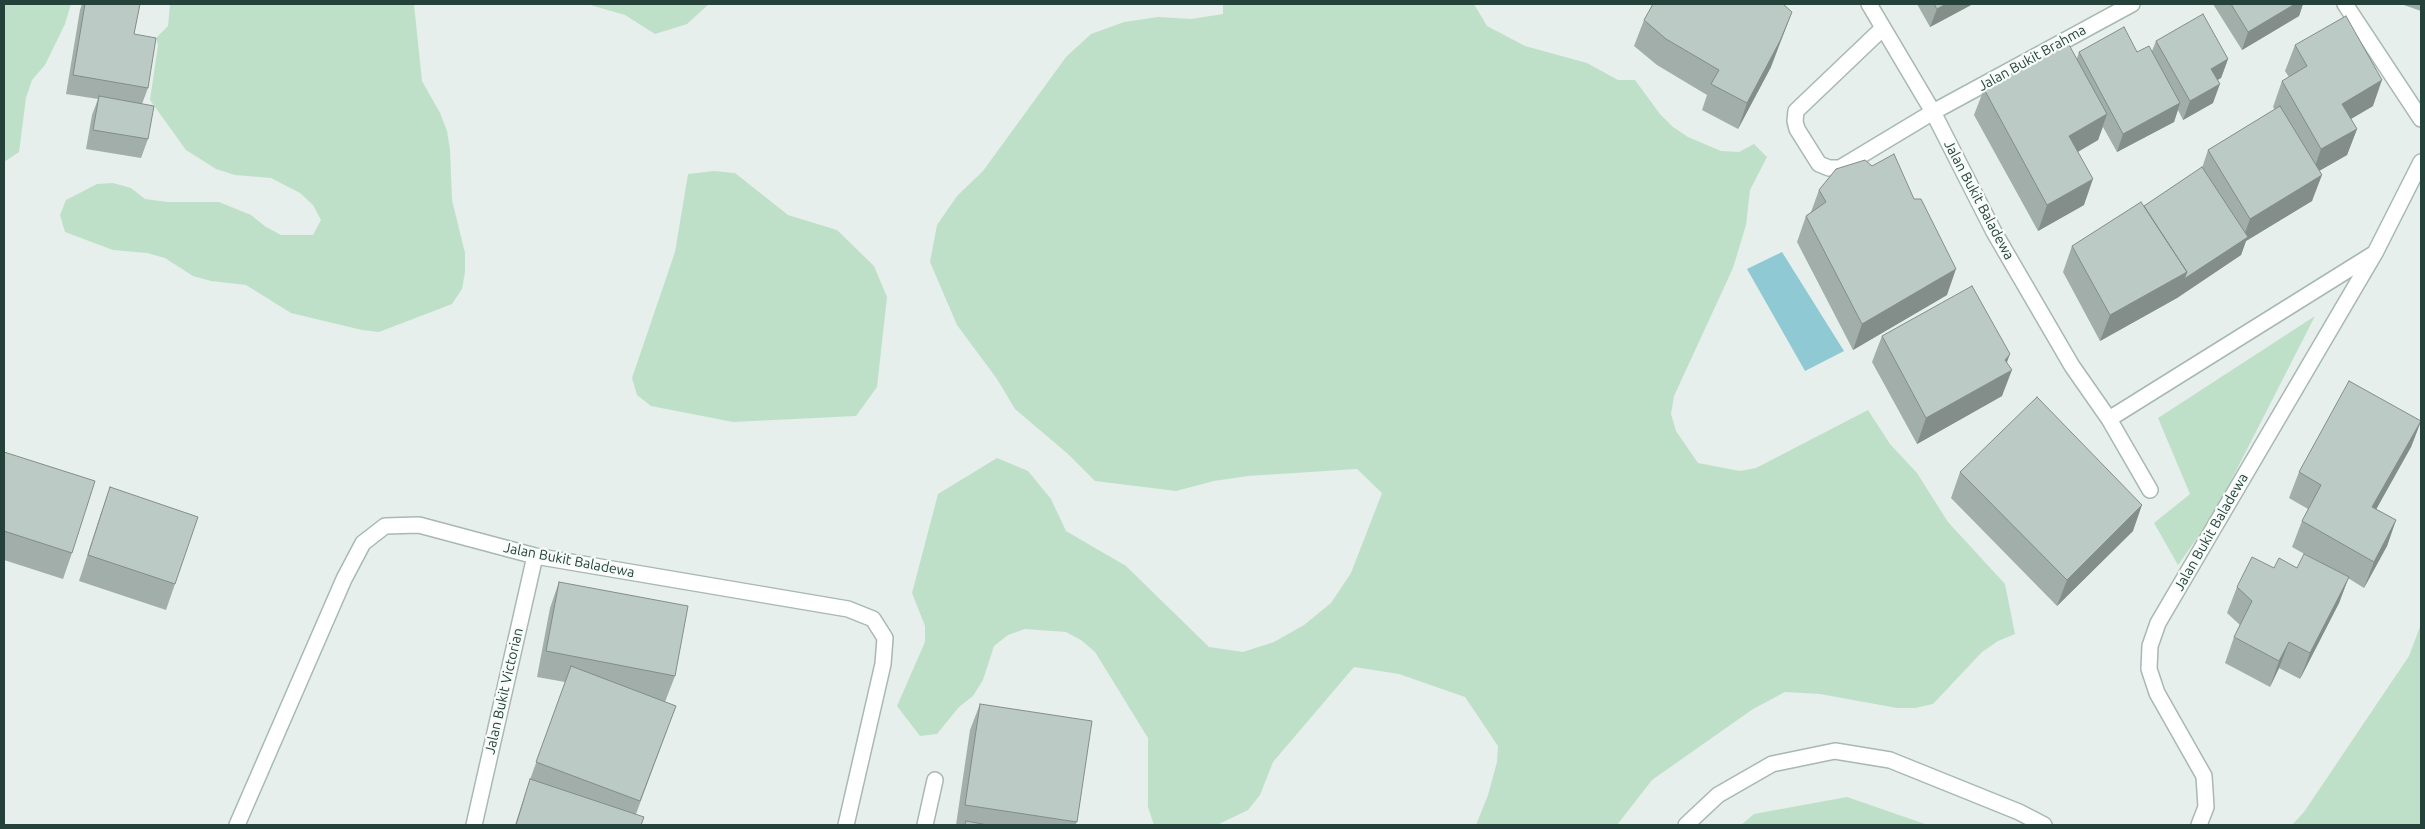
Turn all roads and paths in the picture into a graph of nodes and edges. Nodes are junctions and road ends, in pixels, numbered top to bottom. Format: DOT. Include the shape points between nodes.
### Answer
graph roads {
  1 [pos="1869,4"];
  2 [pos="2132,4"];
  3 [pos="2345,4"];
  4 [pos="1883,28"];
  5 [pos="1933,112"];
  6 [pos="2421,119"];
  7 [pos="2421,162"];
  8 [pos="2375,253"];
  9 [pos="2108,419"];
  10 [pos="2150,490"];
  11 [pos="535,556"];
  12 [pos="935,780"];
  13 [pos="237,825"];
  14 [pos="474,825"];
  15 [pos="846,825"];
  16 [pos="925,825"];
  17 [pos="1686,825"];
  18 [pos="2044,825"];
  19 [pos="2199,825"];
  1 -- 4 [label="street, Jalan Bukit Baladewa"];
  2 -- 5 [label="street, Jalan Bukit Brahma"];
  3 -- 6 [label="street"];
  4 -- 5 [label="street, Jalan Bukit Baladewa"];
  4 -- 5 [label="street, Jalan Bukit Brahma" via="1796,111 1797,128 1818,164 1840,168"];
  5 -- 9 [label="street, Jalan Bukit Baladewa" via="1994,232 2072,366"];
  7 -- 8 [label="street, Jalan Bukit Baladewa"];
  8 -- 9 [label="street"];
  8 -- 19 [label="street, Jalan Bukit Baladewa" via="2158,622 2150,646 2149,669 2157,693 2204,776 2206,807"];
  9 -- 10 [label="street, Jalan Bukit Baladewa"];
  11 -- 13 [label="street, Jalan Bukit Baladewa" via="419,525 385,526 363,543 344,579"];
  11 -- 14 [label="street, Jalan Bukit Victorian"];
  11 -- 15 [label="street, Jalan Bukit Baladewa" via="848,609 873,619 885,638 883,664"];
  12 -- 16 [label="street"];
  17 -- 18 [label="street" via="1718,796 1772,764 1835,751 1890,760"];
}
